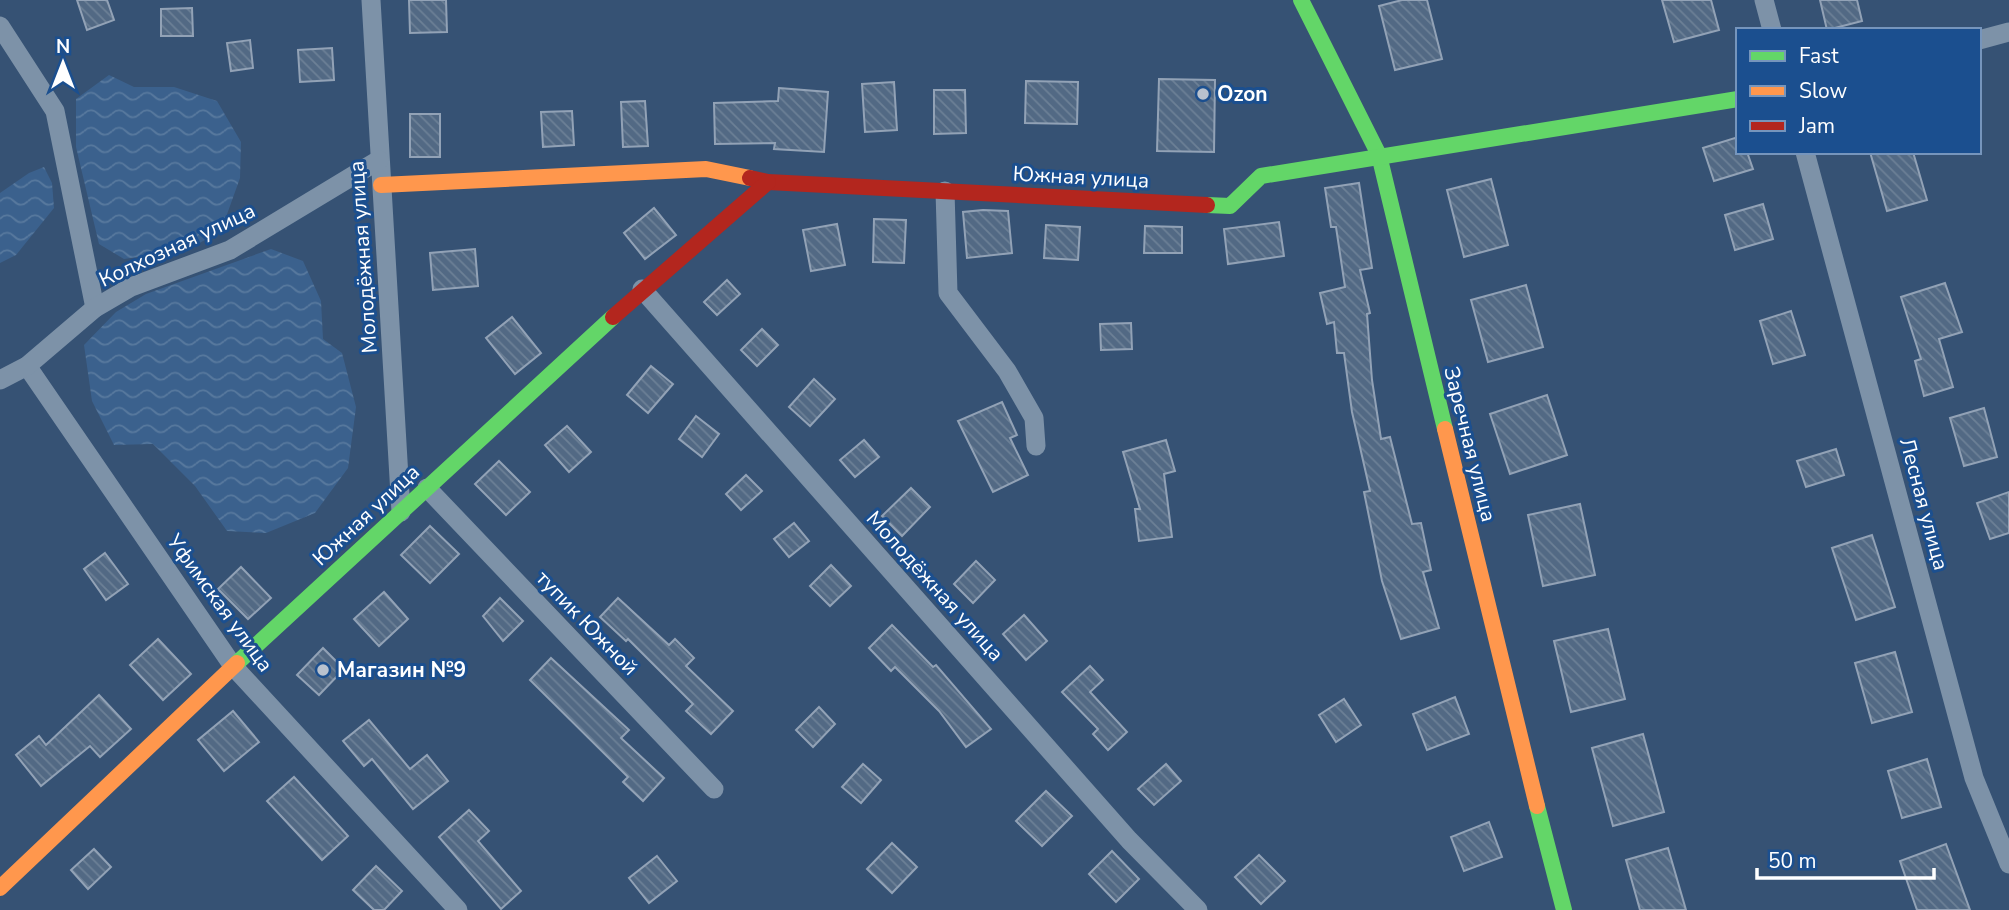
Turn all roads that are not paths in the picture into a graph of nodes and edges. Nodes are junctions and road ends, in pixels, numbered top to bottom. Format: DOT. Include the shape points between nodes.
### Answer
graph roads {
  1 [pos="371,0"];
  2 [pos="1301,0"];
  3 [pos="1764,0"];
  4 [pos="0,26"];
  5 [pos="1771,28"];
  6 [pos="2009,32"];
  7 [pos="1981,39"];
  8 [pos="1736,99"];
  9 [pos="1806,154"];
  10 [pos="1378,155"];
  11 [pos="379,160"];
  12 [pos="768,181"];
  13 [pos="381,185"];
  14 [pos="945,191"];
  15 [pos="642,289"];
  16 [pos="95,308"];
  17 [pos="27,366"];
  18 [pos="0,380"];
  19 [pos="1036,446"];
  20 [pos="427,488"];
  21 [pos="401,512"];
  22 [pos="233,666"];
  23 [pos="714,789"];
  24 [pos="2009,864"];
  25 [pos="0,888"];
  26 [pos="1195,909"];
  27 [pos="458,910"];
  28 [pos="1564,910"];
  1 -- 11 [label="street, Молодёжная улица"];
  2 -- 10 [label="street, Заречная улица"];
  3 -- 5 [label="street"];
  4 -- 16 [label="street" via="55,111"];
  6 -- 7 [label="street"];
  8 -- 10 [label="street, Южная улица"];
  9 -- 24 [label="street, Лесная улица" via="1974,778"];
  10 -- 14 [label="street, Южная улица" via="1261,176 1230,206"];
  10 -- 28 [label="street, Заречная улица"];
  11 -- 13 [label="street, Молодёжная улица"];
  11 -- 16 [label="street, Колхозная улица" via="230,250 131,288"];
  12 -- 13 [label="street, Южная улица" via="706,169"];
  12 -- 14 [label="street, Южная улица"];
  12 -- 15 [label="street, Южная улица"];
  13 -- 21 [label="street, Молодёжная улица"];
  14 -- 19 [label="street" via="948,293 1007,372 1034,418"];
  15 -- 20 [label="street, Южная улица"];
  15 -- 26 [label="street, Молодёжная улица"];
  16 -- 17 [label="street, Колхозная улица"];
  17 -- 18 [label="street, Колхозная улица"];
  17 -- 22 [label="street, Уфимская улица"];
  20 -- 21 [label="street, Южная улица"];
  20 -- 23 [label="street, тупик Южной"];
  21 -- 22 [label="street, Южная улица"];
  22 -- 25 [label="street, Южная улица"];
  22 -- 27 [label="street, Уфимская улица"];
}
